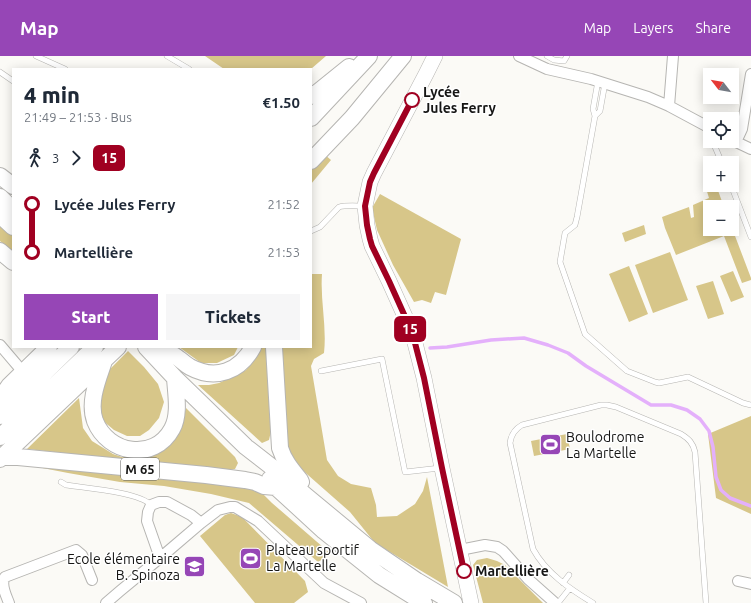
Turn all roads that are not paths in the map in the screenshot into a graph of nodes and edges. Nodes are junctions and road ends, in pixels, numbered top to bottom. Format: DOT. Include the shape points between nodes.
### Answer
graph roads {
  1 [pos="36,56"];
  2 [pos="167,56"];
  3 [pos="363,56"];
  4 [pos="370,56"];
  5 [pos="392,56"];
  6 [pos="403,56"];
  7 [pos="435,56"];
  8 [pos="519,56"];
  9 [pos="547,56"];
  10 [pos="673,56"];
  11 [pos="565,59"];
  12 [pos="63,68"];
  13 [pos="187,68"];
  14 [pos="0,72"];
  15 [pos="563,73"];
  16 [pos="751,74"];
  17 [pos="12,80"];
  18 [pos="601,82"];
  19 [pos="312,95"];
  20 [pos="669,106"];
  21 [pos="313,118"];
  22 [pos="703,124"];
  23 [pos="739,134"];
  24 [pos="739,144"];
  25 [pos="312,147"];
  26 [pos="751,150"];
  27 [pos="312,160"];
  28 [pos="0,176"];
  29 [pos="12,185"];
  30 [pos="734,192"];
  31 [pos="0,197"];
  32 [pos="365,206"];
  33 [pos="12,209"];
  34 [pos="0,215"];
  35 [pos="12,226"];
  36 [pos="312,231"];
  37 [pos="751,237"];
  38 [pos="0,251"];
  39 [pos="12,261"];
  40 [pos="0,345"];
  41 [pos="48,348"];
  42 [pos="70,348"];
  43 [pos="94,348"];
  44 [pos="117,348"];
  45 [pos="147,348"];
  46 [pos="159,348"];
  47 [pos="252,348"];
  48 [pos="274,348"];
  49 [pos="104,361"];
  50 [pos="321,371"];
  51 [pos="24,372"];
  52 [pos="175,378"];
  53 [pos="3,393"];
  54 [pos="751,405"];
  55 [pos="0,416"];
  56 [pos="0,437"];
  57 [pos="246,447"];
  58 [pos="1,458"];
  59 [pos="442,468"];
  60 [pos="61,482"];
  61 [pos="276,487"];
  62 [pos="305,495"];
  63 [pos="151,505"];
  64 [pos="201,523"];
  65 [pos="460,550"];
  66 [pos="160,558"];
  67 [pos="569,575"];
  68 [pos="92,580"];
  69 [pos="738,581"];
  70 [pos="563,583"];
  71 [pos="751,584"];
  72 [pos="570,588"];
  73 [pos="448,600"];
  74 [pos="9,603"];
  75 [pos="106,603"];
  76 [pos="361,603"];
  77 [pos="424,603"];
  78 [pos="471,603"];
  79 [pos="554,603"];
  80 [pos="558,603"];
  81 [pos="593,603"];
  82 [pos="706,603"];
  1 -- 12 [label="lane"];
  2 -- 13 [label="lane"];
  3 -- 19 [label="main road"];
  4 -- 21 [label="main road"];
  5 -- 25 [label="main road"];
  6 -- 27 [label="main road" via="352,118"];
  7 -- 32 [label="street" via="374,173"];
  8 -- 15 [label="street" via="547,69"];
  9 -- 11 [label="lane" via="554,60"];
  10 -- 20 [label="street"];
  11 -- 15 [label="lane"];
  14 -- 17 [label="lane"];
  15 -- 18 [label="street"];
  16 -- 23 [label="street" via="742,129"];
  18 -- 20 [label="street"];
  18 -- 54 [label="lane" via="600,111 595,116 578,217 575,225 565,233 560,262 585,334 627,371 659,383 688,377"];
  20 -- 22 [label="street"];
  24 -- 26 [label="street"];
  28 -- 29 [label="main road"];
  30 -- 37 [label="lane"];
  31 -- 33 [label="main road"];
  32 -- 36 [label="lane" via="341,206 320,227"];
  32 -- 59 [label="street" via="372,246 415,343"];
  34 -- 35 [label="main road"];
  38 -- 39 [label="main road"];
  40 -- 51 [label="street"];
  41 -- 51 [label="main road"];
  42 -- 55 [label="main road"];
  43 -- 56 [label="main road"];
  44 -- 49 [label="main road"];
  45 -- 52 [label="main road"];
  46 -- 47 [label="main road" via="190,367 210,373 233,369"];
  48 -- 62 [label="main road" via="280,448 289,467 300,480"];
  49 -- 52 [label="main road" via="94,392 95,420 102,433 115,445 129,450 143,450 155,446 165,439 173,428 177,413"];
  49 -- 58 [label="main road"];
  50 -- 59 [label="lane" via="382,359 405,472"];
  51 -- 53 [label="main road"];
  52 -- 57 [label="main road"];
  57 -- 61 [label="main road"];
  57 -- 62 [label="main road"];
  58 -- 61 [label="main road, M 65" via="18,457 206,475"];
  59 -- 65 [label="street"];
  60 -- 63 [label="lane" via="66,485 130,494"];
  61 -- 77 [label="main road" via="324,531 379,575"];
  62 -- 73 [label="main road" via="370,549"];
  63 -- 64 [label="street" via="167,502"];
  63 -- 66 [label="street" via="147,521"];
  64 -- 66 [label="street"];
  64 -- 76 [label="street" via="218,510 236,507 258,521 324,584"];
  65 -- 78 [label="street"];
  65 -- 79 [label="street" via="485,545 497,547"];
  66 -- 75 [label="street"];
  67 -- 70 [label="lane"];
  68 -- 74 [label="street" via="82,555 76,550 5,577 2,584"];
  69 -- 71 [label="street"];
  70 -- 72 [label="lane"];
  70 -- 82 [label="lane" via="543,564 533,549 510,439 514,431 522,425 607,405 681,434 693,445"];
  72 -- 80 [label="lane"];
  72 -- 81 [label="lane"];
}
